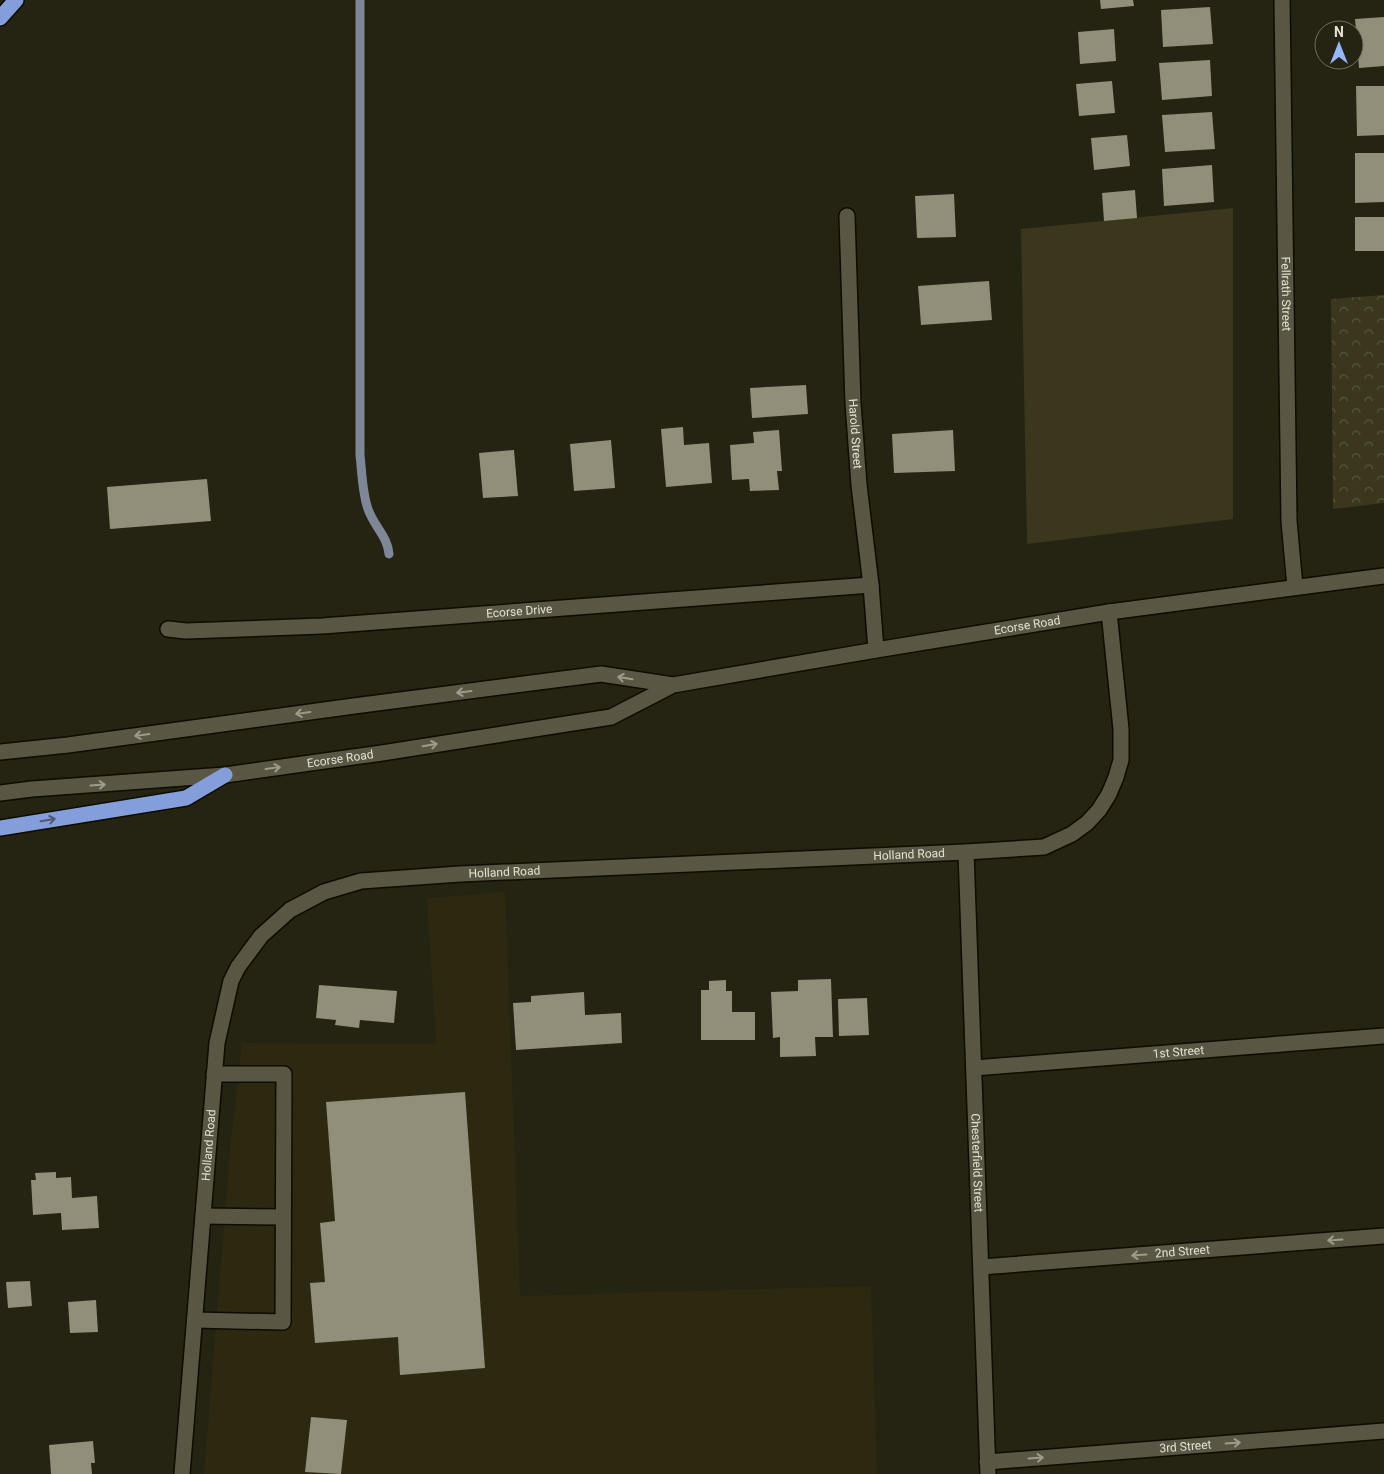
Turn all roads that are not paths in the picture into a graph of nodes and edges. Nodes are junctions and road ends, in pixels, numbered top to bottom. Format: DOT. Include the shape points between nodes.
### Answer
graph roads {
  1 [pos="16,0"];
  2 [pos="1282,0"];
  3 [pos="0,18"];
  4 [pos="847,216"];
  5 [pos="1384,576"];
  6 [pos="871,585"];
  7 [pos="1295,587"];
  8 [pos="1109,612"];
  9 [pos="168,630"];
  10 [pos="876,650"];
  11 [pos="673,685"];
  12 [pos="0,752"];
  13 [pos="225,775"];
  14 [pos="0,793"];
  15 [pos="0,828"];
  16 [pos="966,852"];
  17 [pos="1384,1036"];
  18 [pos="974,1068"];
  19 [pos="214,1074"];
  20 [pos="203,1216"];
  21 [pos="284,1217"];
  22 [pos="1384,1236"];
  23 [pos="981,1267"];
  24 [pos="195,1320"];
  25 [pos="1384,1431"];
  26 [pos="988,1468"];
  27 [pos="182,1474"];
  1 -- 3 [label="highway"];
  2 -- 7 [label="street, Fellrath Street" via="1289,521"];
  4 -- 6 [label="street, Harold Street" via="853,403"];
  5 -- 7 [label="street, Ecorse Road"];
  6 -- 9 [label="street, Ecorse Drive" via="322,626"];
  6 -- 10 [label="street, Harold Street"];
  7 -- 8 [label="street, Ecorse Road"];
  8 -- 10 [label="street, Ecorse Road"];
  8 -- 16 [label="street, Holland Road" via="1121,729 1120,760 1109,794 1087,823 1044,847"];
  10 -- 11 [label="street, Ecorse Road"];
  11 -- 12 [label="street, Ecorse Road, one-way" via="602,674"];
  13 -- 11 [label="street, Ecorse Road, one-way" via="611,717"];
  14 -- 13 [label="street, Ecorse Road, one-way"];
  15 -- 13 [label="highway, one-way" via="186,798"];
  16 -- 18 [label="street, Chesterfield Street"];
  16 -- 19 [label="street, Holland Road" via="460,874 362,881 324,892 290,910 261,936 238,967 231,981 217,1043"];
  17 -- 18 [label="street, 1st Street"];
  18 -- 23 [label="street, Chesterfield Street"];
  19 -- 20 [label="street, Holland Road"];
  19 -- 21 [label="street" via="284,1074"];
  20 -- 21 [label="street"];
  20 -- 24 [label="street, Holland Road"];
  21 -- 24 [label="street" via="283,1322"];
  22 -- 23 [label="street, 2nd Street, one-way"];
  23 -- 26 [label="street, Chesterfield Street"];
  24 -- 27 [label="street, Holland Road"];
  26 -- 25 [label="street, 3rd Street, one-way"];
}
